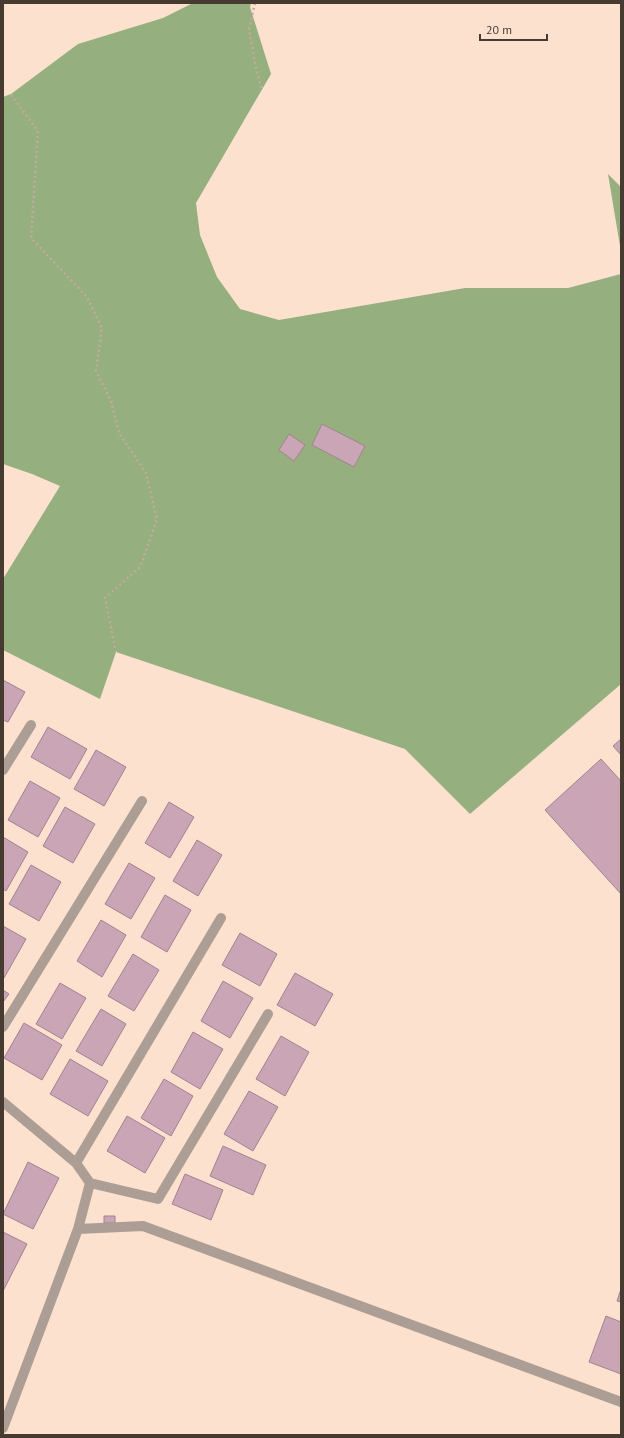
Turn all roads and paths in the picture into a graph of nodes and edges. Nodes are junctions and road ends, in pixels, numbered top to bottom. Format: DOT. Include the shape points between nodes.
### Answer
graph roads {
  1 [pos="255,3"];
  2 [pos="262,89"];
  3 [pos="11,94"];
  4 [pos="116,652"];
  5 [pos="31,725"];
  6 [pos="3,770"];
  7 [pos="142,801"];
  8 [pos="221,918"];
  9 [pos="268,1014"];
  10 [pos="3,1027"];
  11 [pos="3,1102"];
  12 [pos="76,1164"];
  13 [pos="90,1183"];
  14 [pos="78,1229"];
  15 [pos="621,1402"];
  16 [pos="3,1428"];
  1 -- 2 [label="path" via="250,29"];
  3 -- 4 [label="path" via="38,131 32,238 87,297 102,328 96,371 111,401 119,433 146,473 157,520 140,567 105,598"];
  5 -- 6 [label="street"];
  7 -- 10 [label="street"];
  8 -- 12 [label="street"];
  9 -- 13 [label="street" via="158,1198"];
  11 -- 12 [label="street"];
  12 -- 13 [label="street"];
  13 -- 14 [label="street"];
  14 -- 15 [label="street" via="143,1226"];
  14 -- 16 [label="street"];
}
